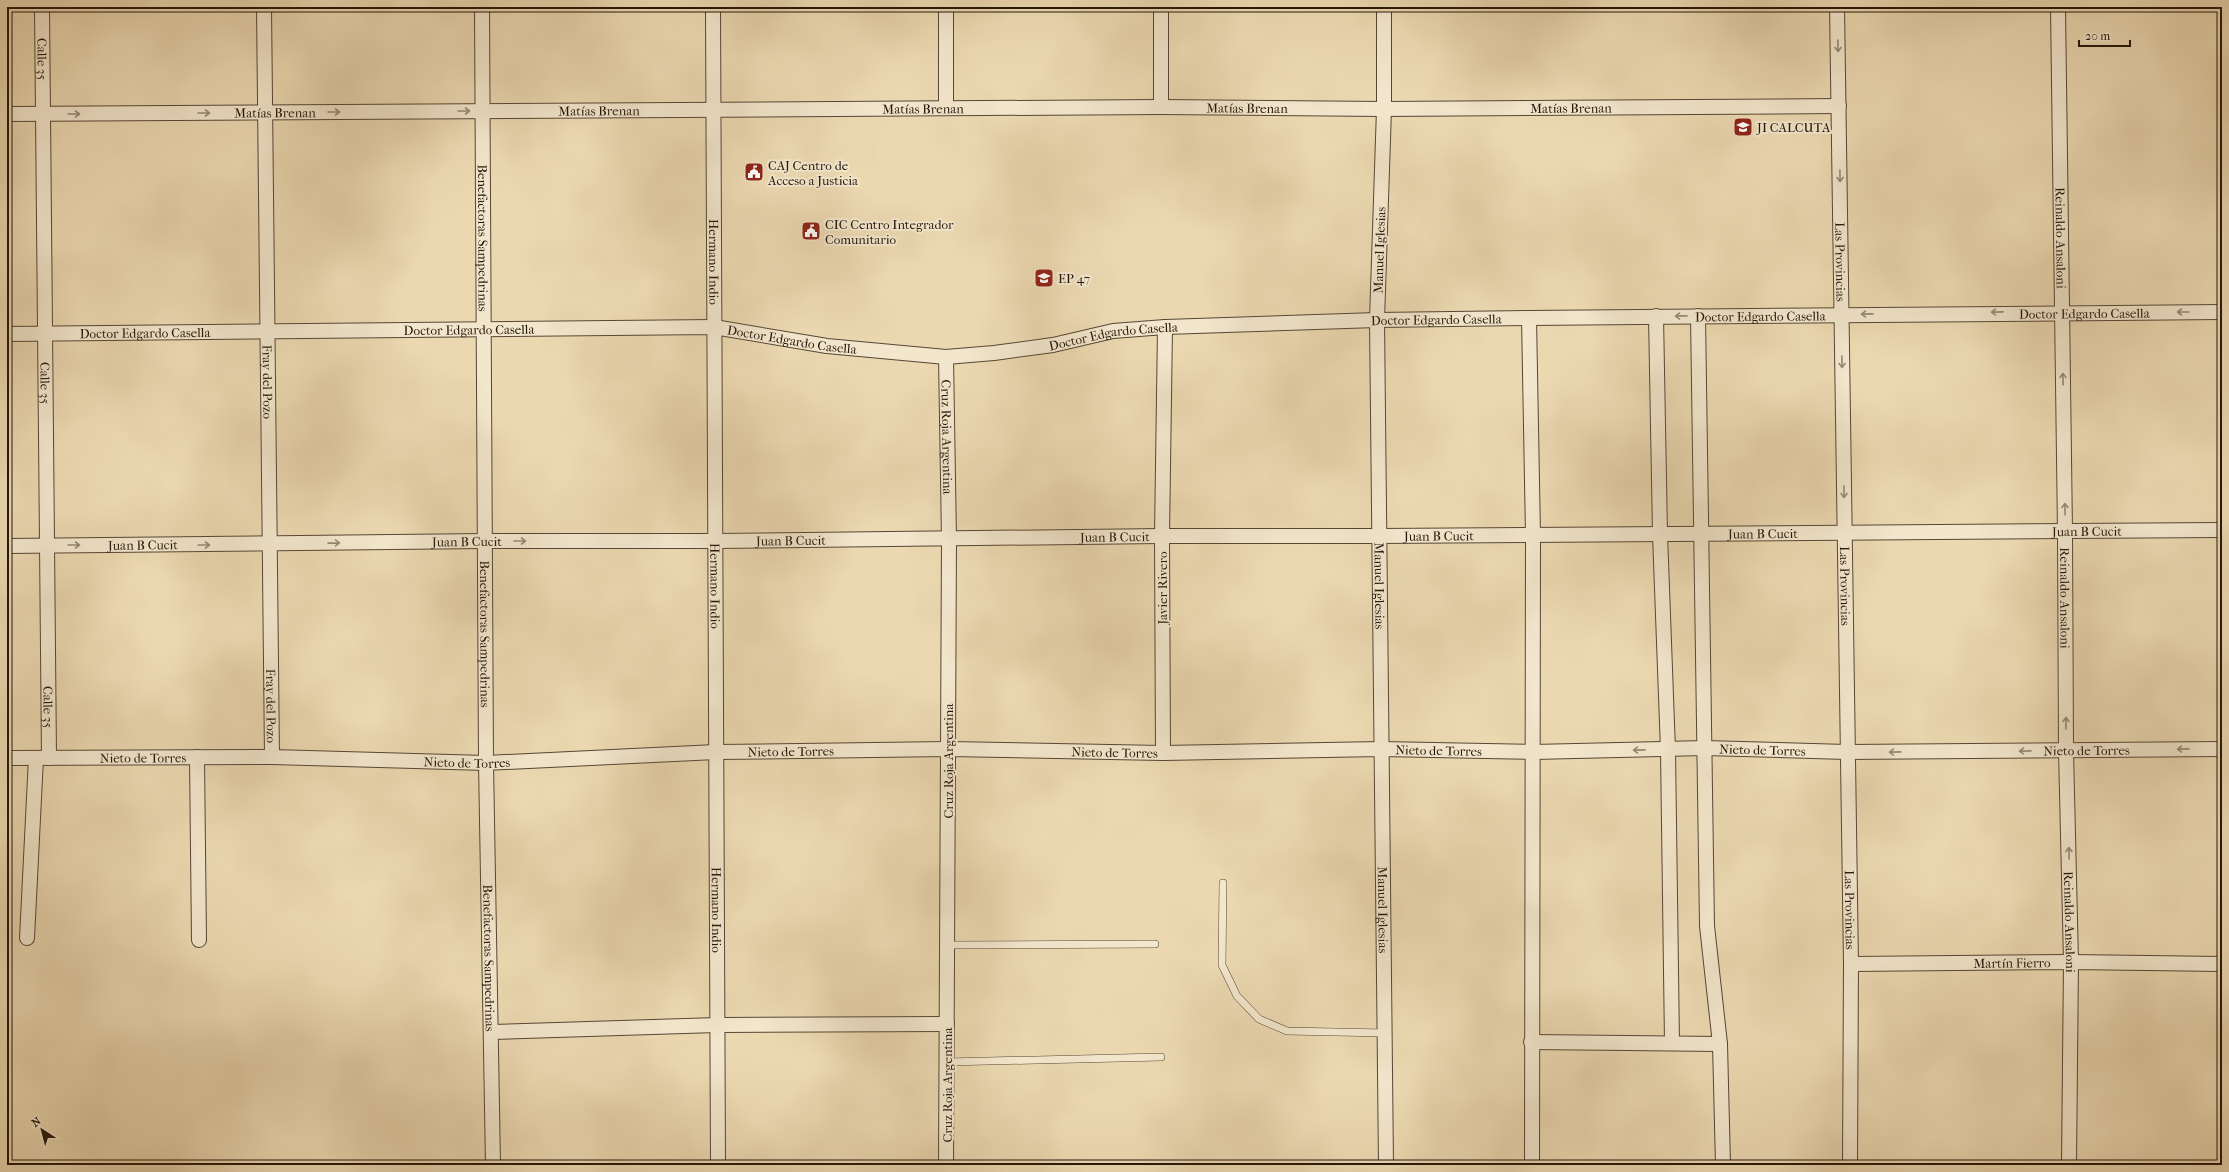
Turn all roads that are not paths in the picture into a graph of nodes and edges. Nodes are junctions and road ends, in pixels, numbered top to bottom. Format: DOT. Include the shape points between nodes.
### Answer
graph roads {
  1 [pos="42,7"];
  2 [pos="264,7"];
  3 [pos="482,7"];
  4 [pos="713,7"];
  5 [pos="946,7"];
  6 [pos="1161,7"];
  7 [pos="1384,7"];
  8 [pos="1837,7"];
  9 [pos="2058,7"];
  10 [pos="1839,106"];
  11 [pos="1161,107"];
  12 [pos="946,108"];
  13 [pos="1384,109"];
  14 [pos="713,110"];
  15 [pos="483,111"];
  16 [pos="265,113"];
  17 [pos="7,114"];
  18 [pos="43,114"];
  19 [pos="2062,312"];
  20 [pos="2222,312"];
  21 [pos="1842,314"];
  22 [pos="1656,316"];
  23 [pos="1698,316"];
  24 [pos="1529,318"];
  25 [pos="1377,320"];
  26 [pos="714,327"];
  27 [pos="1165,328"];
  28 [pos="485,329"];
  29 [pos="267,332"];
  30 [pos="7,334"];
  31 [pos="45,334"];
  32 [pos="946,357"];
  33 [pos="2222,530"];
  34 [pos="2065,532"];
  35 [pos="1845,533"];
  36 [pos="1660,534"];
  37 [pos="1700,534"];
  38 [pos="1533,535"];
  39 [pos="1162,536"];
  40 [pos="1380,536"];
  41 [pos="950,539"];
  42 [pos="485,541"];
  43 [pos="715,541"];
  44 [pos="270,544"];
  45 [pos="7,546"];
  46 [pos="47,546"];
  47 [pos="1705,748"];
  48 [pos="949,749"];
  49 [pos="1381,749"];
  50 [pos="2222,749"];
  51 [pos="1668,750"];
  52 [pos="2066,750"];
  53 [pos="716,752"];
  54 [pos="1533,752"];
  55 [pos="1847,752"];
  56 [pos="1163,753"];
  57 [pos="272,757"];
  58 [pos="7,758"];
  59 [pos="42,758"];
  60 [pos="197,758"];
  61 [pos="486,763"];
  62 [pos="1223,883"];
  63 [pos="27,938"];
  64 [pos="199,940"];
  65 [pos="1155,944"];
  66 [pos="948,945"];
  67 [pos="2071,962"];
  68 [pos="1851,964"];
  69 [pos="2222,964"];
  70 [pos="947,1024"];
  71 [pos="717,1025"];
  72 [pos="492,1032"];
  73 [pos="1385,1032"];
  74 [pos="1531,1042"];
  75 [pos="1672,1043"];
  76 [pos="1720,1044"];
  77 [pos="1161,1057"];
  78 [pos="947,1062"];
  79 [pos="493,1165"];
  80 [pos="718,1165"];
  81 [pos="946,1165"];
  82 [pos="1386,1165"];
  83 [pos="1532,1165"];
  84 [pos="1723,1165"];
  85 [pos="1850,1165"];
  86 [pos="2069,1165"];
  1 -- 18 [label="street, Calle 35"];
  2 -- 16 [label="street, Fray del Pozo"];
  3 -- 15 [label="street, Benefactoras Sampedrinas"];
  4 -- 14 [label="street, Hermano Indio"];
  5 -- 12 [label="street"];
  6 -- 11 [label="street"];
  7 -- 13 [label="street, Manuel Iglesias"];
  8 -- 10 [label="street, Las Provincias, one-way"];
  9 -- 19 [label="street, Reinaldo Ansaloni"];
  10 -- 13 [label="street, Matías Brenan"];
  10 -- 21 [label="street, Las Provincias, one-way"];
  11 -- 12 [label="street, Matías Brenan"];
  11 -- 13 [label="street, Matías Brenan"];
  12 -- 14 [label="street, Matías Brenan"];
  13 -- 25 [label="street, Manuel Iglesias"];
  14 -- 15 [label="street, Matías Brenan"];
  14 -- 26 [label="street, Hermano Indio"];
  16 -- 15 [label="street, Matías Brenan, one-way"];
  15 -- 28 [label="street, Benefactoras Sampedrinas"];
  18 -- 16 [label="street, Matías Brenan, one-way"];
  16 -- 29 [label="street, Fray del Pozo"];
  17 -- 18 [label="street, Matías Brenan"];
  18 -- 31 [label="street, Calle 35"];
  20 -- 19 [label="street, Doctor Edgardo Casella, one-way"];
  19 -- 21 [label="street, Doctor Edgardo Casella, one-way"];
  34 -- 19 [label="street, Reinaldo Ansaloni, one-way"];
  21 -- 23 [label="street, Doctor Edgardo Casella"];
  21 -- 35 [label="street, Las Provincias, one-way"];
  23 -- 22 [label="street, Doctor Edgardo Casella, one-way"];
  22 -- 24 [label="street, Doctor Edgardo Casella"];
  22 -- 36 [label="street"];
  23 -- 37 [label="street"];
  24 -- 25 [label="street, Doctor Edgardo Casella"];
  24 -- 38 [label="street"];
  25 -- 27 [label="street, Doctor Edgardo Casella"];
  25 -- 40 [label="street, Manuel Iglesias"];
  26 -- 28 [label="street, Doctor Edgardo Casella"];
  26 -- 32 [label="street, Doctor Edgardo Casella" via="827,346"];
  26 -- 43 [label="street, Hermano Indio"];
  27 -- 32 [label="street, Doctor Edgardo Casella" via="1113,331 1053,345"];
  27 -- 39 [label="street, Javier Rivero"];
  28 -- 29 [label="street, Doctor Edgardo Casella"];
  28 -- 42 [label="street, Benefactoras Sampedrinas"];
  29 -- 31 [label="street, Doctor Edgardo Casella"];
  29 -- 44 [label="street, Fray del Pozo"];
  30 -- 31 [label="street, Doctor Edgardo Casella"];
  31 -- 46 [label="street, Calle 35"];
  32 -- 41 [label="street, Cruz Roja Argentina"];
  33 -- 34 [label="street, Juan B Cucit"];
  34 -- 35 [label="street, Juan B Cucit"];
  52 -- 34 [label="street, Reinaldo Ansaloni, one-way"];
  35 -- 37 [label="street, Juan B Cucit"];
  35 -- 55 [label="street, Las Provincias"];
  36 -- 37 [label="street, Juan B Cucit"];
  36 -- 38 [label="street, Juan B Cucit"];
  36 -- 51 [label="street"];
  37 -- 47 [label="street"];
  38 -- 40 [label="street, Juan B Cucit"];
  38 -- 54 [label="street"];
  39 -- 40 [label="street, Juan B Cucit"];
  39 -- 41 [label="street, Juan B Cucit"];
  39 -- 56 [label="street, Javier Rivero"];
  40 -- 49 [label="street, Manuel Iglesias"];
  41 -- 43 [label="street, Juan B Cucit"];
  41 -- 48 [label="street, Cruz Roja Argentina"];
  42 -- 43 [label="street, Juan B Cucit, one-way"];
  44 -- 42 [label="street, Juan B Cucit, one-way"];
  42 -- 61 [label="street, Benefactoras Sampedrinas"];
  43 -- 53 [label="street, Hermano Indio"];
  46 -- 44 [label="street, Juan B Cucit, one-way"];
  44 -- 57 [label="street, Fray del Pozo"];
  45 -- 46 [label="street, Juan B Cucit"];
  46 -- 59 [label="street, Calle 35"];
  47 -- 51 [label="street, Nieto de Torres"];
  47 -- 55 [label="street, Nieto de Torres"];
  47 -- 76 [label="street" via="1707,926"];
  48 -- 53 [label="street, Nieto de Torres"];
  48 -- 56 [label="street, Nieto de Torres"];
  48 -- 66 [label="street, Cruz Roja Argentina"];
  49 -- 54 [label="street, Nieto de Torres"];
  49 -- 56 [label="street, Nieto de Torres"];
  49 -- 73 [label="street, Manuel Iglesias"];
  50 -- 52 [label="street, Nieto de Torres, one-way"];
  51 -- 54 [label="street, Nieto de Torres, one-way"];
  51 -- 75 [label="street"];
  52 -- 55 [label="street, Nieto de Torres, one-way"];
  67 -- 52 [label="street, Reinaldo Ansaloni, one-way"];
  53 -- 61 [label="street, Nieto de Torres"];
  53 -- 71 [label="street, Hermano Indio"];
  54 -- 74 [label="street"];
  55 -- 68 [label="street, Las Provincias"];
  57 -- 60 [label="street, Nieto de Torres"];
  57 -- 61 [label="street, Nieto de Torres"];
  58 -- 59 [label="street, Nieto de Torres"];
  59 -- 60 [label="street, Nieto de Torres"];
  59 -- 63 [label="street, Calle 35"];
  60 -- 64 [label="street"];
  61 -- 72 [label="street, Benefactoras Sampedrinas"];
  62 -- 73 [label="lane" via="1222,965 1237,996 1259,1019 1287,1030"];
  65 -- 66 [label="lane"];
  66 -- 70 [label="street, Cruz Roja Argentina"];
  67 -- 68 [label="street, Martín Fierro"];
  67 -- 69 [label="street, Martín Fierro"];
  67 -- 86 [label="street, Reinaldo Ansaloni"];
  68 -- 85 [label="street, Las Provincias"];
  70 -- 71 [label="street"];
  70 -- 78 [label="street, Cruz Roja Argentina"];
  71 -- 72 [label="street"];
  71 -- 80 [label="street, Hermano Indio"];
  72 -- 79 [label="street, Benefactoras Sampedrinas"];
  73 -- 82 [label="street, Manuel Iglesias"];
  74 -- 75 [label="street"];
  74 -- 83 [label="street"];
  75 -- 76 [label="street"];
  76 -- 84 [label="street"];
  77 -- 78 [label="lane"];
  78 -- 81 [label="street, Cruz Roja Argentina"];
}
